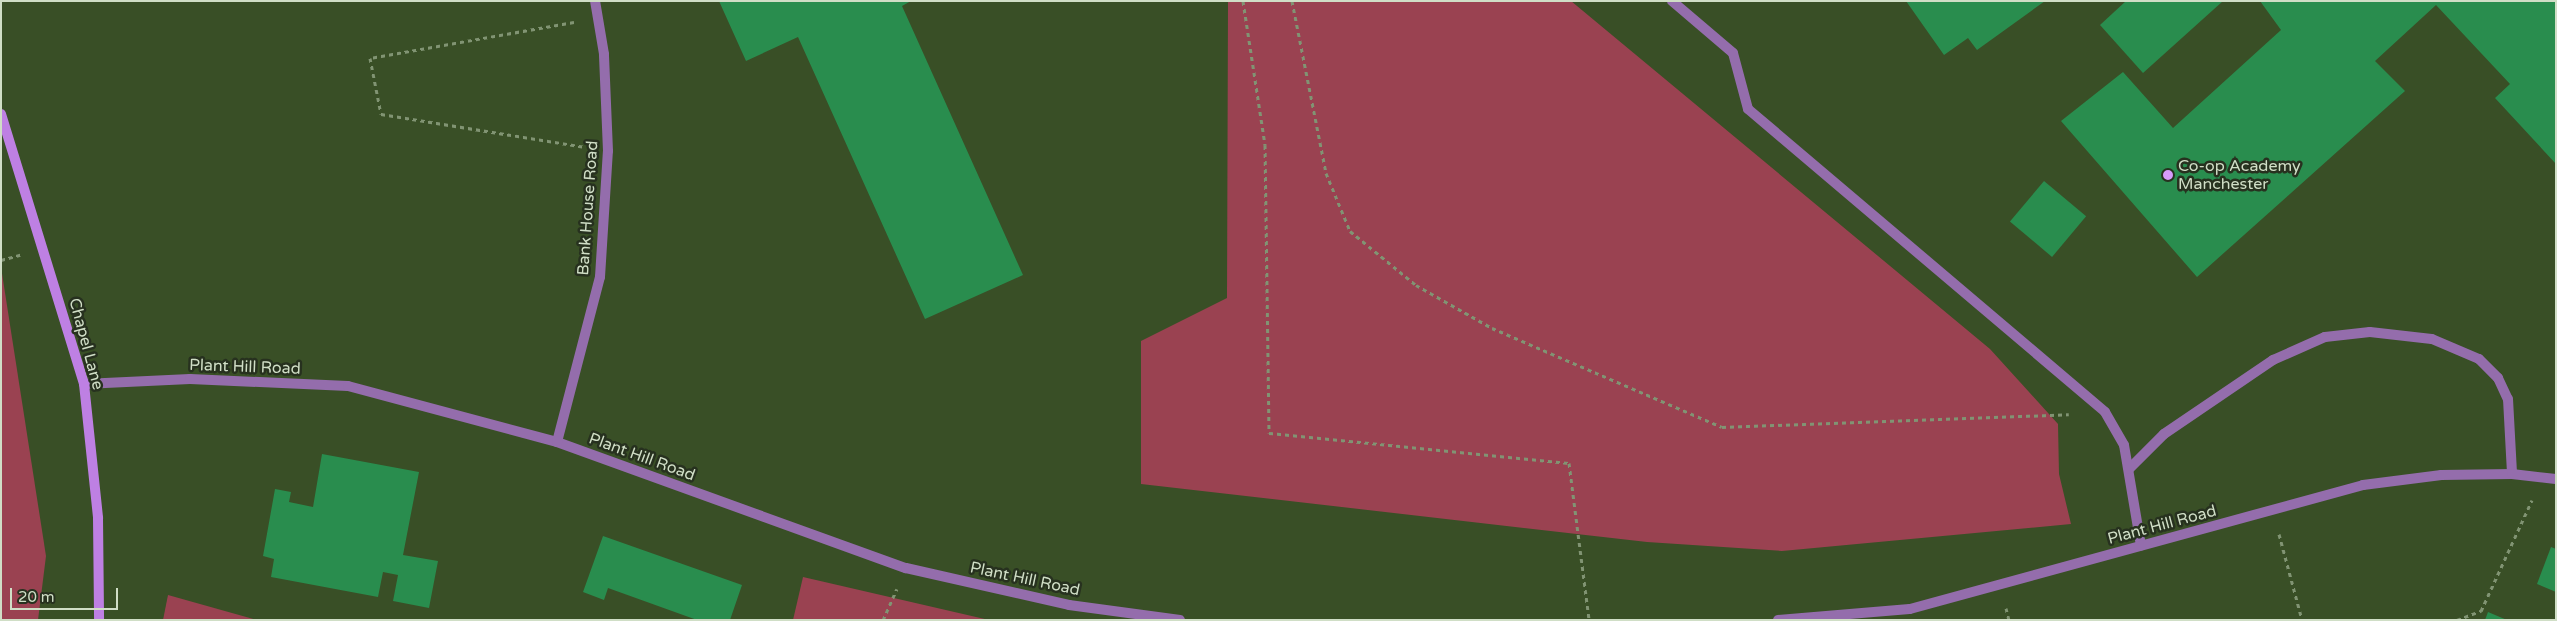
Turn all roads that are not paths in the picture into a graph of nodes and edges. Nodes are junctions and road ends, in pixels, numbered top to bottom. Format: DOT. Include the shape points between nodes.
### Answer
graph roads {
  1 [pos="595,1"];
  2 [pos="1672,1"];
  3 [pos="1,114"];
  4 [pos="84,384"];
  5 [pos="556,442"];
  6 [pos="2129,468"];
  7 [pos="2512,474"];
  8 [pos="2556,479"];
  9 [pos="2142,546"];
  10 [pos="99,620"];
  11 [pos="1180,620"];
  12 [pos="1778,620"];
  1 -- 5 [label="street, Bank House Road" via="604,54 608,151 600,277"];
  2 -- 6 [label="street" via="1734,53 1748,109 2105,412 2124,445"];
  3 -- 4 [label="street, Chapel Lane"];
  4 -- 5 [label="street, Plant Hill Road" via="190,380 348,386"];
  4 -- 10 [label="street, Chapel Lane" via="98,518"];
  5 -- 11 [label="street, Plant Hill Road" via="906,568 1069,605"];
  6 -- 7 [label="street" via="2164,434 2273,360 2298,346 2325,337 2370,332 2432,339 2479,359 2498,378 2508,399"];
  6 -- 9 [label="street"];
  7 -- 8 [label="street, Plant Hill Road"];
  7 -- 9 [label="street, Plant Hill Road" via="2441,475 2363,485"];
  9 -- 12 [label="street, Plant Hill Road" via="1910,609"];
}
